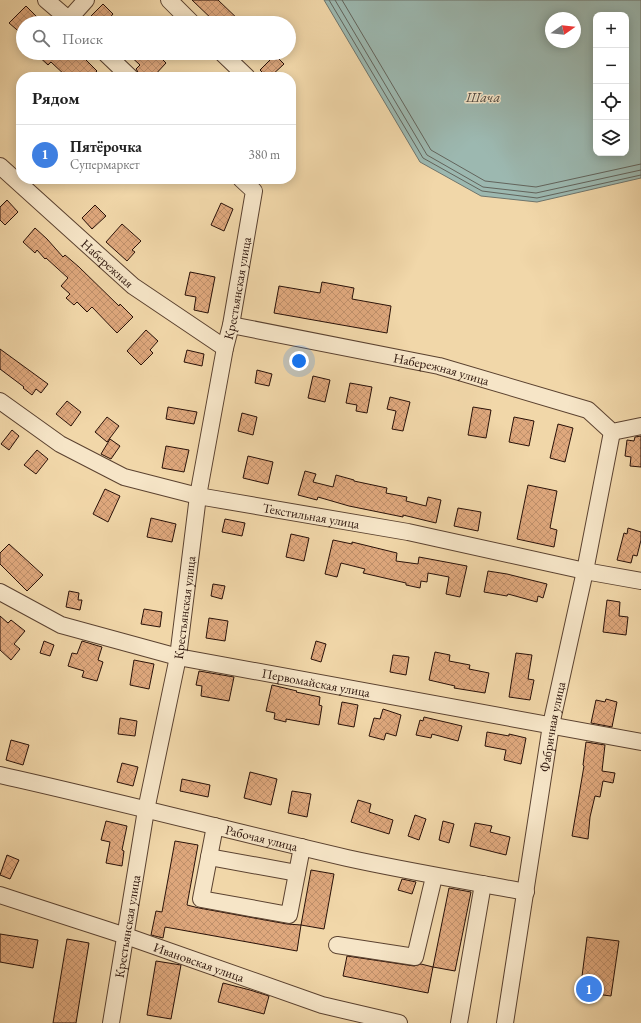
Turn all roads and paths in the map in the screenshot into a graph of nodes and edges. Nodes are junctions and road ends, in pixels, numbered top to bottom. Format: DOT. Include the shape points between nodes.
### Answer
graph roads {
  1 [pos="46,0"];
  2 [pos="86,0"];
  3 [pos="169,0"];
  4 [pos="65,16"];
  5 [pos="75,16"];
  6 [pos="185,16"];
  7 [pos="112,60"];
  8 [pos="229,60"];
  9 [pos="125,72"];
  10 [pos="242,72"];
  11 [pos="0,166"];
  12 [pos="16,180"];
  13 [pos="20,184"];
  14 [pos="246,184"];
  15 [pos="231,325"];
  16 [pos="225,348"];
  17 [pos="0,401"];
  18 [pos="641,426"];
  19 [pos="612,432"];
  20 [pos="198,496"];
  21 [pos="585,571"];
  22 [pos="641,581"];
  23 [pos="0,592"];
  24 [pos="178,657"];
  25 [pos="551,725"];
  26 [pos="641,742"];
  27 [pos="0,774"];
  28 [pos="146,810"];
  29 [pos="214,826"];
  30 [pos="302,847"];
  31 [pos="209,857"];
  32 [pos="297,872"];
  33 [pos="433,881"];
  34 [pos="483,884"];
  35 [pos="526,892"];
  36 [pos="0,895"];
  37 [pos="126,936"];
  38 [pos="336,945"];
  39 [pos="112,1023"];
  40 [pos="399,1023"];
  41 [pos="459,1023"];
  42 [pos="505,1023"];
  1 -- 4 [label="street"];
  2 -- 5 [label="street"];
  3 -- 6 [label="street"];
  7 -- 9 [label="street"];
  8 -- 10 [label="street"];
  11 -- 12 [label="street, Набережная"];
  13 -- 16 [label="street, Набережная" via="133,286"];
  14 -- 15 [label="street, Крестьянская улица" via="254,191"];
  15 -- 16 [label="street, Крестьянская улица"];
  15 -- 19 [label="street, Набережная улица" via="439,366 588,410"];
  16 -- 20 [label="street, Крестьянская улица"];
  17 -- 20 [label="street, Текстильная улица" via="60,444 124,477"];
  18 -- 19 [label="street"];
  19 -- 21 [label="street, Фабричная улица"];
  20 -- 21 [label="street, Текстильная улица" via="408,532"];
  20 -- 24 [label="street, Крестьянская улица"];
  21 -- 22 [label="street, Текстильная улица"];
  21 -- 25 [label="street, Фабричная улица"];
  23 -- 24 [label="street, Первомайская улица" via="61,625"];
  24 -- 25 [label="street, Первомайская улица"];
  24 -- 28 [label="street, Крестьянская улица"];
  25 -- 26 [label="street, Первомайская улица"];
  25 -- 35 [label="street, Фабричная улица"];
  27 -- 28 [label="street, Рабочая улица"];
  28 -- 29 [label="street, Рабочая улица"];
  28 -- 37 [label="street, Крестьянская улица"];
  29 -- 30 [label="street, Рабочая улица"];
  29 -- 31 [label="street"];
  30 -- 32 [label="street"];
  30 -- 34 [label="street, Рабочая улица"];
  31 -- 32 [label="street"];
  31 -- 32 [label="street" via="201,898 289,915"];
  33 -- 38 [label="street" via="415,957"];
  34 -- 35 [label="street, Рабочая улица"];
  34 -- 41 [label="street"];
  35 -- 42 [label="street, Фабричная улица"];
  36 -- 37 [label="street, Ивановская улица"];
  37 -- 39 [label="street, Крестьянская улица"];
  37 -- 40 [label="street, Ивановская улица" via="322,1005"];
}
